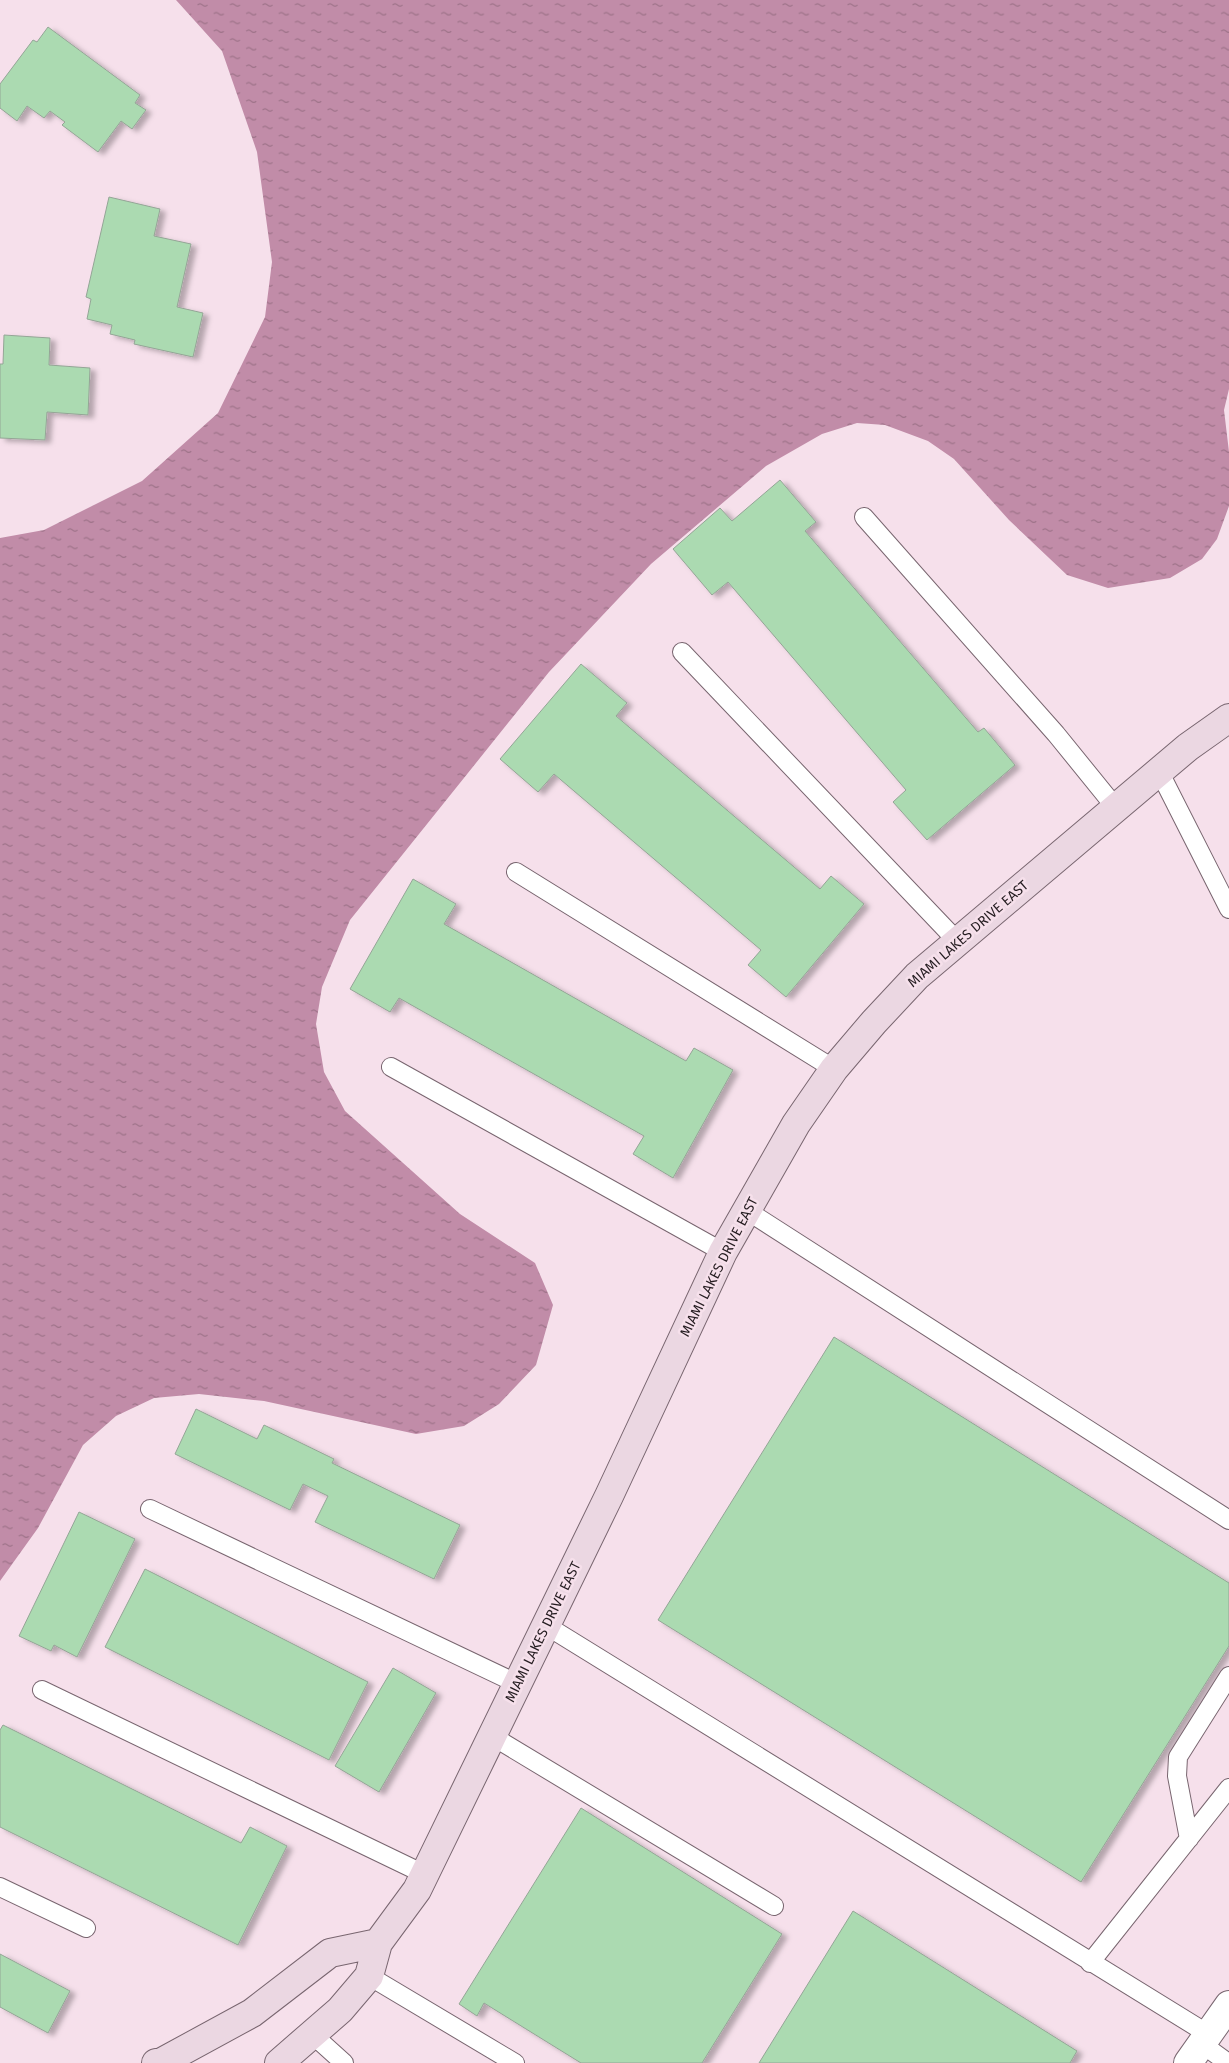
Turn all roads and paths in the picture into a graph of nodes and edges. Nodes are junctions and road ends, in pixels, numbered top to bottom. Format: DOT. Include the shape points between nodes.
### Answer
graph roads {
  1 [pos="864,517"];
  2 [pos="682,652"];
  3 [pos="1229,718"];
  4 [pos="1159,771"];
  5 [pos="1116,808"];
  6 [pos="516,872"];
  7 [pos="1229,909"];
  8 [pos="958,942"];
  9 [pos="391,1067"];
  10 [pos="834,1069"];
  11 [pos="746,1210"];
  12 [pos="723,1252"];
  13 [pos="150,1509"];
  14 [pos="1229,1520"];
  15 [pos="547,1626"];
  16 [pos="1229,1676"];
  17 [pos="518,1684"];
  18 [pos="42,1690"];
  19 [pos="492,1736"];
  20 [pos="1229,1788"];
  21 [pos="1189,1839"];
  22 [pos="424,1874"];
  23 [pos="0,1887"];
  24 [pos="774,1906"];
  25 [pos="86,1928"];
  26 [pos="378,1943"];
  27 [pos="1090,1963"];
  28 [pos="368,1976"];
  29 [pos="1229,2005"];
  30 [pos="312,2034"];
  31 [pos="1199,2047"];
  32 [pos="156,2063"];
  33 [pos="162,2063"];
  34 [pos="278,2063"];
  35 [pos="344,2063"];
  36 [pos="515,2063"];
  37 [pos="1228,2063"];
  1 -- 5 [label="lane" via="1056,734"];
  2 -- 8 [label="lane"];
  3 -- 4 [label="main road, MIAMI LAKES DRIVE EAST"];
  4 -- 5 [label="main road, MIAMI LAKES DRIVE EAST"];
  4 -- 7 [label="lane"];
  5 -- 8 [label="main road, MIAMI LAKES DRIVE EAST"];
  6 -- 10 [label="lane"];
  8 -- 10 [label="main road, MIAMI LAKES DRIVE EAST" via="917,976"];
  9 -- 12 [label="lane"];
  10 -- 11 [label="main road, MIAMI LAKES DRIVE EAST" via="796,1124"];
  11 -- 12 [label="main road, MIAMI LAKES DRIVE EAST"];
  11 -- 14 [label="lane"];
  12 -- 15 [label="main road, MIAMI LAKES DRIVE EAST"];
  13 -- 17 [label="lane"];
  15 -- 17 [label="main road, MIAMI LAKES DRIVE EAST"];
  15 -- 27 [label="lane"];
  16 -- 21 [label="lane" via="1178,1757 1176,1776"];
  17 -- 19 [label="main road, MIAMI LAKES DRIVE EAST"];
  18 -- 22 [label="lane"];
  19 -- 22 [label="main road, MIAMI LAKES DRIVE EAST"];
  19 -- 24 [label="lane"];
  20 -- 21 [label="lane"];
  21 -- 27 [label="lane"];
  22 -- 26 [label="main road, MIAMI LAKES DRIVE EAST" via="417,1890"];
  23 -- 25 [label="lane"];
  26 -- 28 [label="main road, MIAMI LAKES DRIVE EAST"];
  26 -- 33 [label="main road" via="330,1953 252,2013"];
  27 -- 31 [label="lane"];
  28 -- 30 [label="main road, MIAMI LAKES DRIVE EAST" via="340,2010"];
  28 -- 36 [label="lane"];
  29 -- 31 [label="street"];
  30 -- 34 [label="main road, MIAMI LAKES DRIVE EAST"];
  30 -- 35 [label="lane"];
  31 -- 37 [label="lane"];
  32 -- 33 [label="main road"];
}
